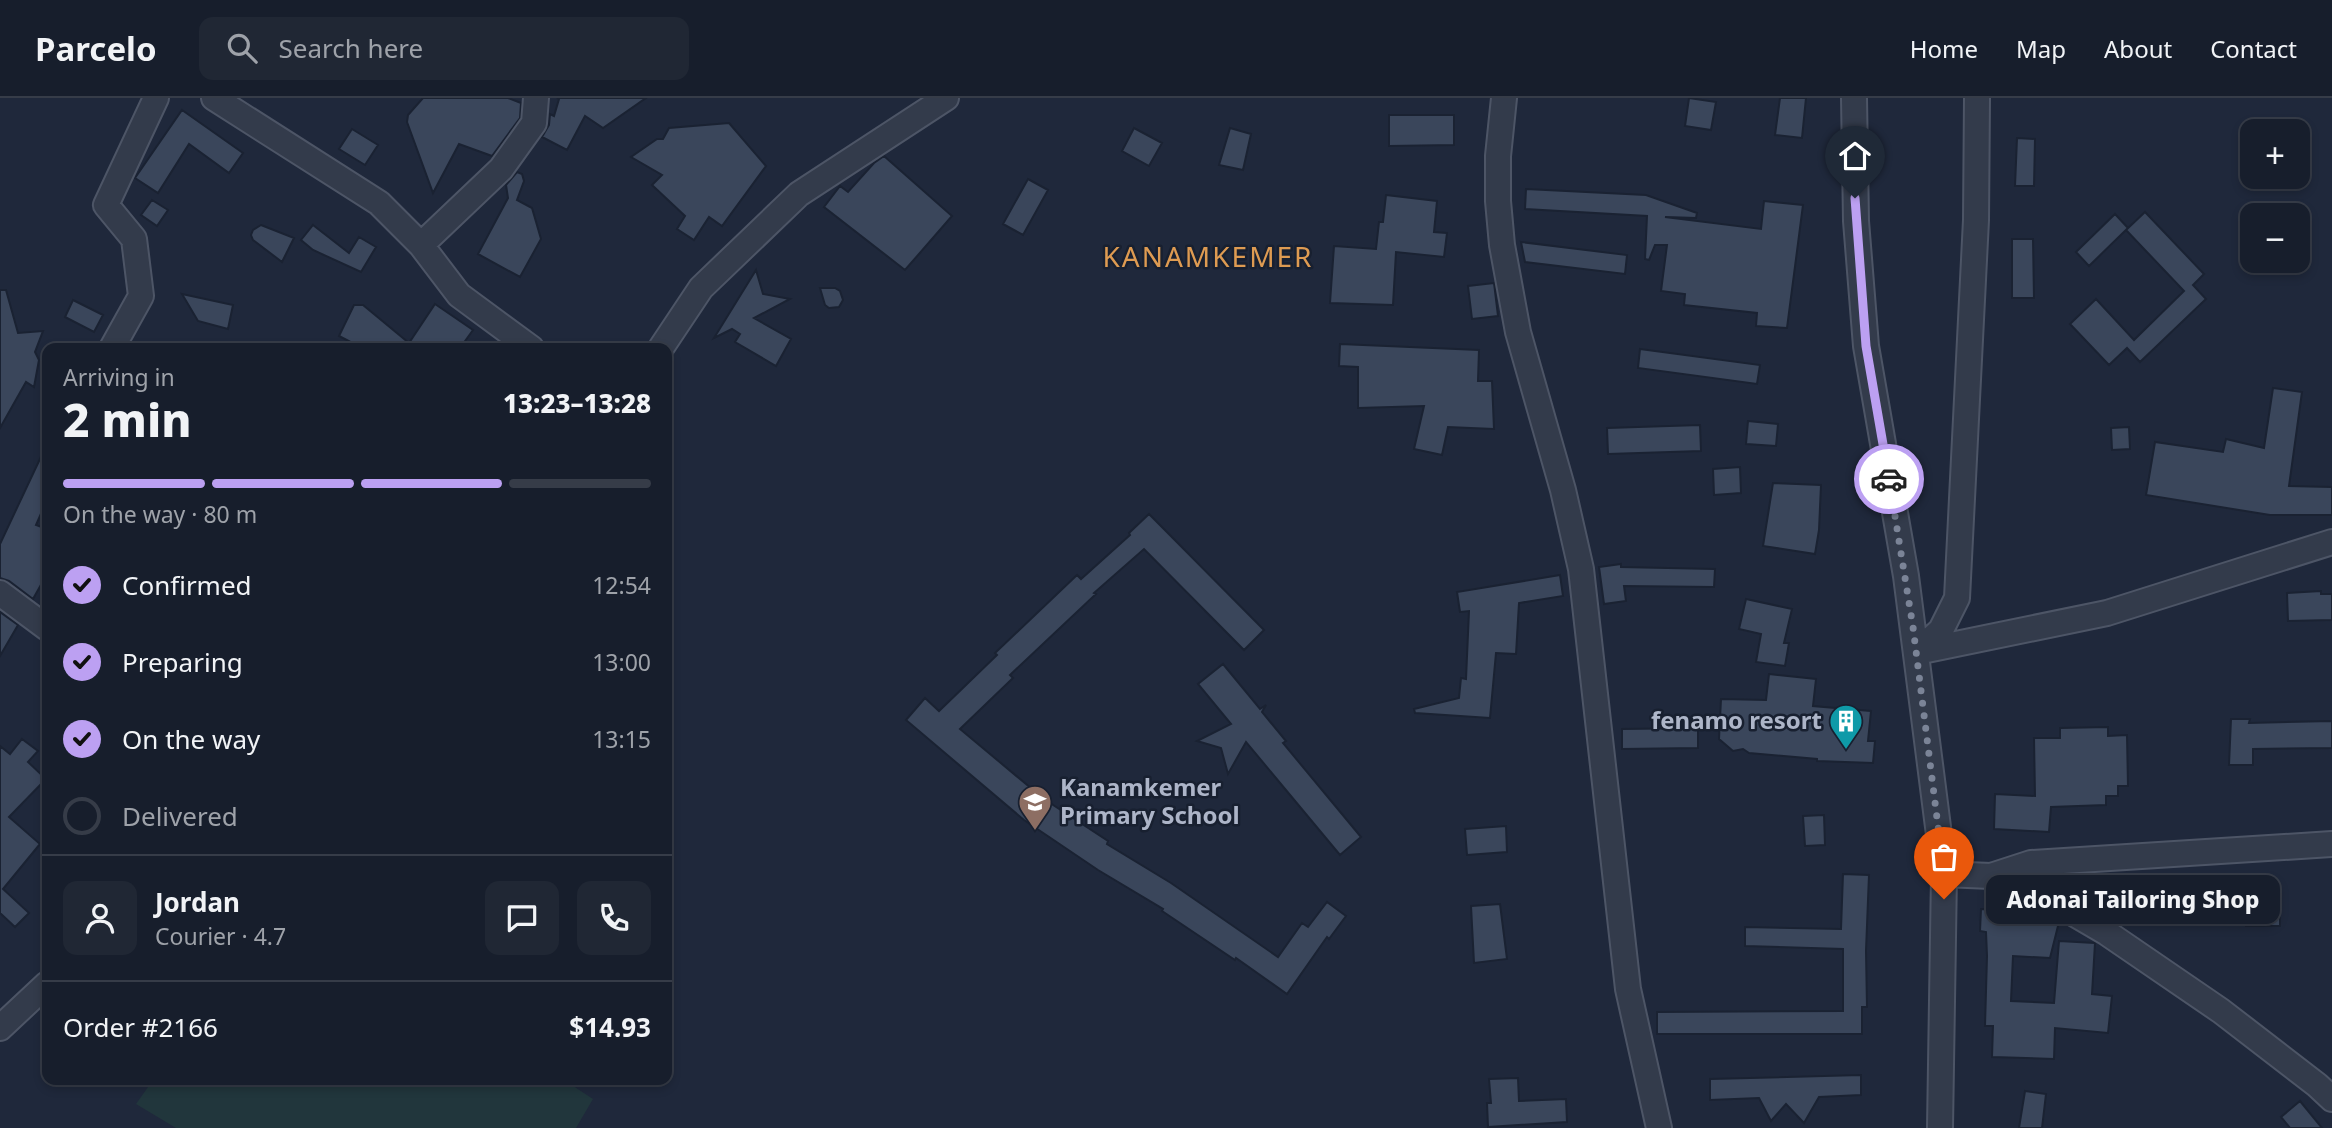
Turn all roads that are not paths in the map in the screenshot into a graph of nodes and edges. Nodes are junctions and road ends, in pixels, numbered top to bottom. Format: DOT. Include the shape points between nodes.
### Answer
graph roads {
  1 [pos="156,98"];
  2 [pos="214,98"];
  3 [pos="536,98"];
  4 [pos="946,98"];
  5 [pos="1504,98"];
  6 [pos="1854,98"];
  7 [pos="1977,98"];
  8 [pos="421,245"];
  9 [pos="115,343"];
  10 [pos="524,343"];
  11 [pos="664,343"];
  12 [pos="2332,542"];
  13 [pos="0,593"];
  14 [pos="42,624"];
  15 [pos="1917,652"];
  16 [pos="2332,844"];
  17 [pos="1944,874"];
  18 [pos="1991,876"];
  19 [pos="42,989"];
  20 [pos="0,1028"];
  21 [pos="2332,1099"];
  22 [pos="1659,1128"];
  23 [pos="1940,1128"];
  1 -- 9 [label="street" via="106,205 134,239 141,296"];
  2 -- 8 [label="street" via="379,203"];
  3 -- 8 [label="street" via="534,123 501,169"];
  4 -- 11 [label="street" via="799,194 701,288"];
  5 -- 22 [label="street" via="1498,201 1502,246 1518,332 1581,569 1628,989"];
  6 -- 15 [label="street" via="1856,221 1866,346"];
  7 -- 15 [label="street" via="1976,220 1957,598 1941,630"];
  8 -- 10 [label="street" via="459,295"];
  12 -- 15 [label="street" via="2107,613"];
  13 -- 14 [label="street"];
  15 -- 17 [label="street"];
  16 -- 18 [label="street" via="2031,863"];
  17 -- 18 [label="street"];
  17 -- 23 [label="street"];
  18 -- 21 [label="street" via="2054,902 2107,933 2221,1011"];
  19 -- 20 [label="street"];
}
